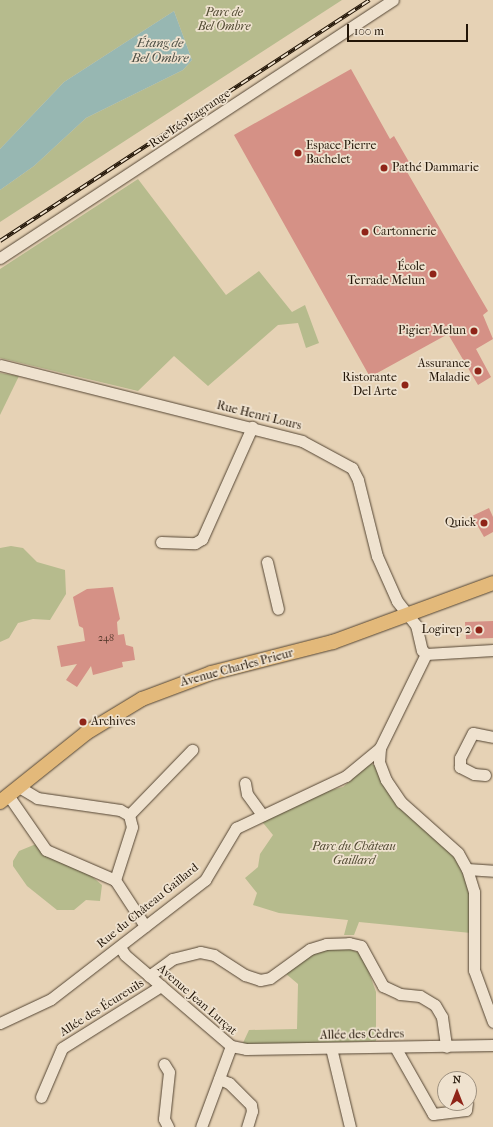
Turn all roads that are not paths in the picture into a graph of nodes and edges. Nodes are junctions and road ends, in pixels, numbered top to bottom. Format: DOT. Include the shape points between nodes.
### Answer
graph roads {
  1 [pos="393,0"];
  2 [pos="0,258"];
  3 [pos="0,365"];
  4 [pos="252,428"];
  5 [pos="161,542"];
  6 [pos="267,562"];
  7 [pos="493,582"];
  8 [pos="278,609"];
  9 [pos="408,614"];
  10 [pos="493,650"];
  11 [pos="426,654"];
  12 [pos="493,737"];
  13 [pos="192,750"];
  14 [pos="375,760"];
  15 [pos="485,774"];
  16 [pos="245,783"];
  17 [pos="9,795"];
  18 [pos="129,815"];
  19 [pos="262,815"];
  20 [pos="467,869"];
  21 [pos="493,871"];
  22 [pos="115,880"];
  23 [pos="145,926"];
  24 [pos="120,947"];
  25 [pos="149,976"];
  26 [pos="161,986"];
  27 [pos="493,1022"];
  28 [pos="0,1023"];
  29 [pos="493,1045"];
  30 [pos="231,1046"];
  31 [pos="395,1047"];
  32 [pos="446,1047"];
  33 [pos="331,1048"];
  34 [pos="164,1064"];
  35 [pos="219,1079"];
  36 [pos="41,1098"];
  37 [pos="458,1111"];
  38 [pos="168,1127"];
  39 [pos="201,1127"];
  40 [pos="247,1127"];
  41 [pos="350,1127"];
  1 -- 2 [label="street, Rue Léo Lagrange"];
  3 -- 4 [label="street, Rue Henri Lours"];
  4 -- 5 [label="street" via="202,539 195,543"];
  4 -- 9 [label="street, Rue Henri Lours" via="302,440 352,468 358,480 377,556 397,601"];
  6 -- 8 [label="street"];
  7 -- 9 [label="main road, Avenue Charles Prieur"];
  9 -- 11 [label="street, Rue Henri Lours"];
  9 -- 17 [label="main road, Avenue Charles Prieur" via="326,644 193,678 142,699 100,723"];
  10 -- 11 [label="street"];
  11 -- 14 [label="street"];
  12 -- 15 [label="street" via="473,734 460,758 460,767 474,774"];
  13 -- 18 [label="street"];
  14 -- 19 [label="street, Rue du Château Gaillard"];
  14 -- 20 [label="street" via="401,802 458,853"];
  16 -- 19 [label="street" via="247,794"];
  17 -- 18 [label="street" via="25,794 120,810"];
  17 -- 22 [label="street" via="46,850"];
  18 -- 22 [label="street" via="132,827"];
  19 -- 23 [label="street, Rue du Château Gaillard" via="236,828 205,880"];
  20 -- 21 [label="street"];
  20 -- 27 [label="street" via="474,892 474,970"];
  22 -- 23 [label="street"];
  23 -- 24 [label="street, Rue du Château Gaillard"];
  24 -- 25 [label="street, Avenue Jean Lurçat"];
  24 -- 28 [label="street, Rue du Château Gaillard" via="51,999"];
  25 -- 26 [label="street, Avenue Jean Lurçat"];
  25 -- 32 [label="street" via="172,959 200,952 214,955 244,975 260,980 270,978 310,949 326,944 349,943 361,946 384,986 400,994 420,996 435,1005 442,1018"];
  26 -- 30 [label="street, Avenue Jean Lurçat"];
  26 -- 36 [label="street, Allée des Écureuils" via="62,1048"];
  29 -- 32 [label="street, Allée des Cèdres"];
  30 -- 33 [label="street, Allée des Cèdres" via="246,1049"];
  30 -- 35 [label="street, Avenue Jean Lurçat"];
  31 -- 32 [label="street, Allée des Cèdres"];
  31 -- 33 [label="street, Allée des Cèdres"];
  31 -- 37 [label="street" via="433,1114"];
  33 -- 41 [label="street"];
  34 -- 38 [label="street" via="169,1072 164,1119"];
  35 -- 39 [label="street, Avenue Jean Lurçat"];
  35 -- 40 [label="street" via="228,1083 251,1105 252,1111"];
}
